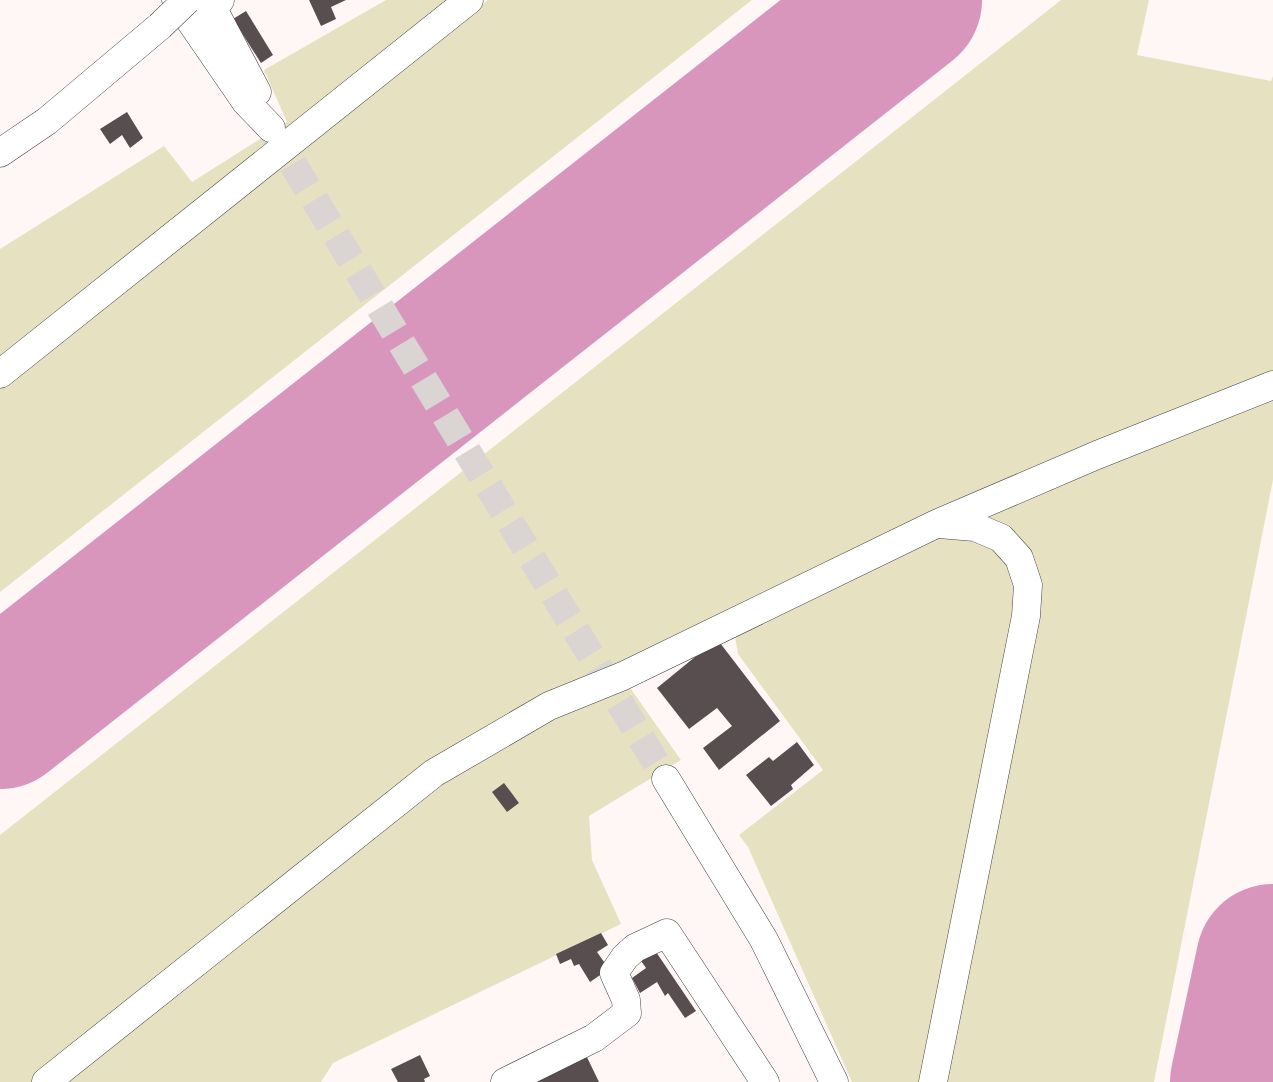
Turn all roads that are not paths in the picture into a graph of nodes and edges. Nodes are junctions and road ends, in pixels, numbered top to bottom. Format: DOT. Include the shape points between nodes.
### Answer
graph roads {
  1 [pos="176,0"];
  2 [pos="187,0"];
  3 [pos="220,0"];
  4 [pos="469,0"];
  5 [pos="246,102"];
  6 [pos="271,128"];
  7 [pos="0,153"];
  8 [pos="0,374"];
  9 [pos="1273,385"];
  10 [pos="936,524"];
  11 [pos="666,779"];
  12 [pos="46,1082"];
  13 [pos="505,1082"];
  14 [pos="765,1082"];
  15 [pos="834,1082"];
  16 [pos="933,1082"];
  1 -- 5 [label="street"];
  2 -- 7 [label="street, bridge" via="48,121"];
  3 -- 5 [label="street" via="212,7 258,93"];
  4 -- 8 [label="street"];
  5 -- 6 [label="street"];
  9 -- 10 [label="street"];
  10 -- 12 [label="street" via="623,676 549,706 434,773"];
  10 -- 16 [label="street" via="975,527 1001,538 1018,558 1028,586 1026,616"];
  11 -- 15 [label="street" via="764,940"];
  13 -- 14 [label="street" via="594,1038 626,1013 626,1000 614,973 635,948 667,933"];
}
